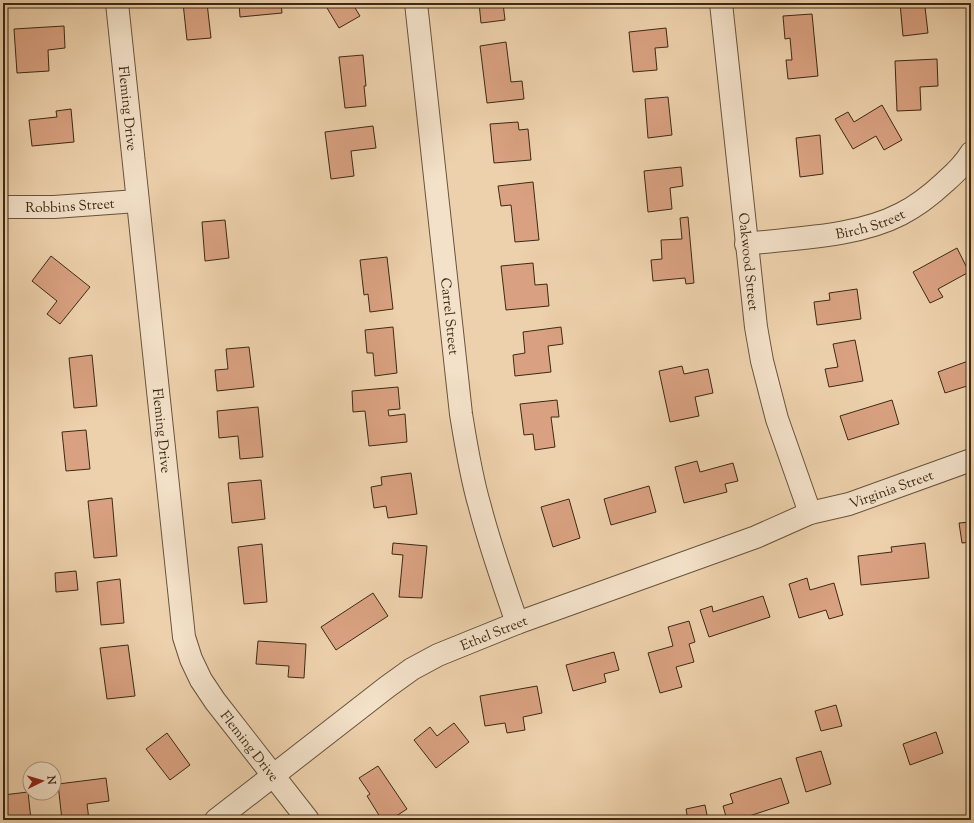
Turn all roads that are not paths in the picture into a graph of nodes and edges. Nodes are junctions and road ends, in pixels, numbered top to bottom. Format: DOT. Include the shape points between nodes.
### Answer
graph roads {
  1 [pos="117,3"];
  2 [pos="416,3"];
  3 [pos="720,3"];
  4 [pos="971,153"];
  5 [pos="138,201"];
  6 [pos="3,206"];
  7 [pos="746,244"];
  8 [pos="971,460"];
  9 [pos="810,513"];
  10 [pos="517,623"];
  11 [pos="274,776"];
  12 [pos="216,820"];
  13 [pos="308,820"];
  1 -- 5 [label="street, Fleming Drive"];
  2 -- 10 [label="street, Carrel Street" via="468,458 479,506"];
  3 -- 7 [label="street, Oakwood Street"];
  4 -- 7 [label="street, Birch Street" via="966,163 934,193 884,222 845,232"];
  5 -- 6 [label="street, Robbins Street" via="54,207"];
  5 -- 11 [label="street, Fleming Drive" via="184,637 201,680"];
  7 -- 9 [label="street, Oakwood Street" via="762,361 777,419"];
  8 -- 9 [label="street, Virginia Street" via="849,504"];
  9 -- 10 [label="street, Ethel Street" via="756,537"];
  10 -- 11 [label="street, Ethel Street" via="412,668"];
  11 -- 12 [label="street, Ethel Street"];
  11 -- 13 [label="street, Fleming Drive"];
}
